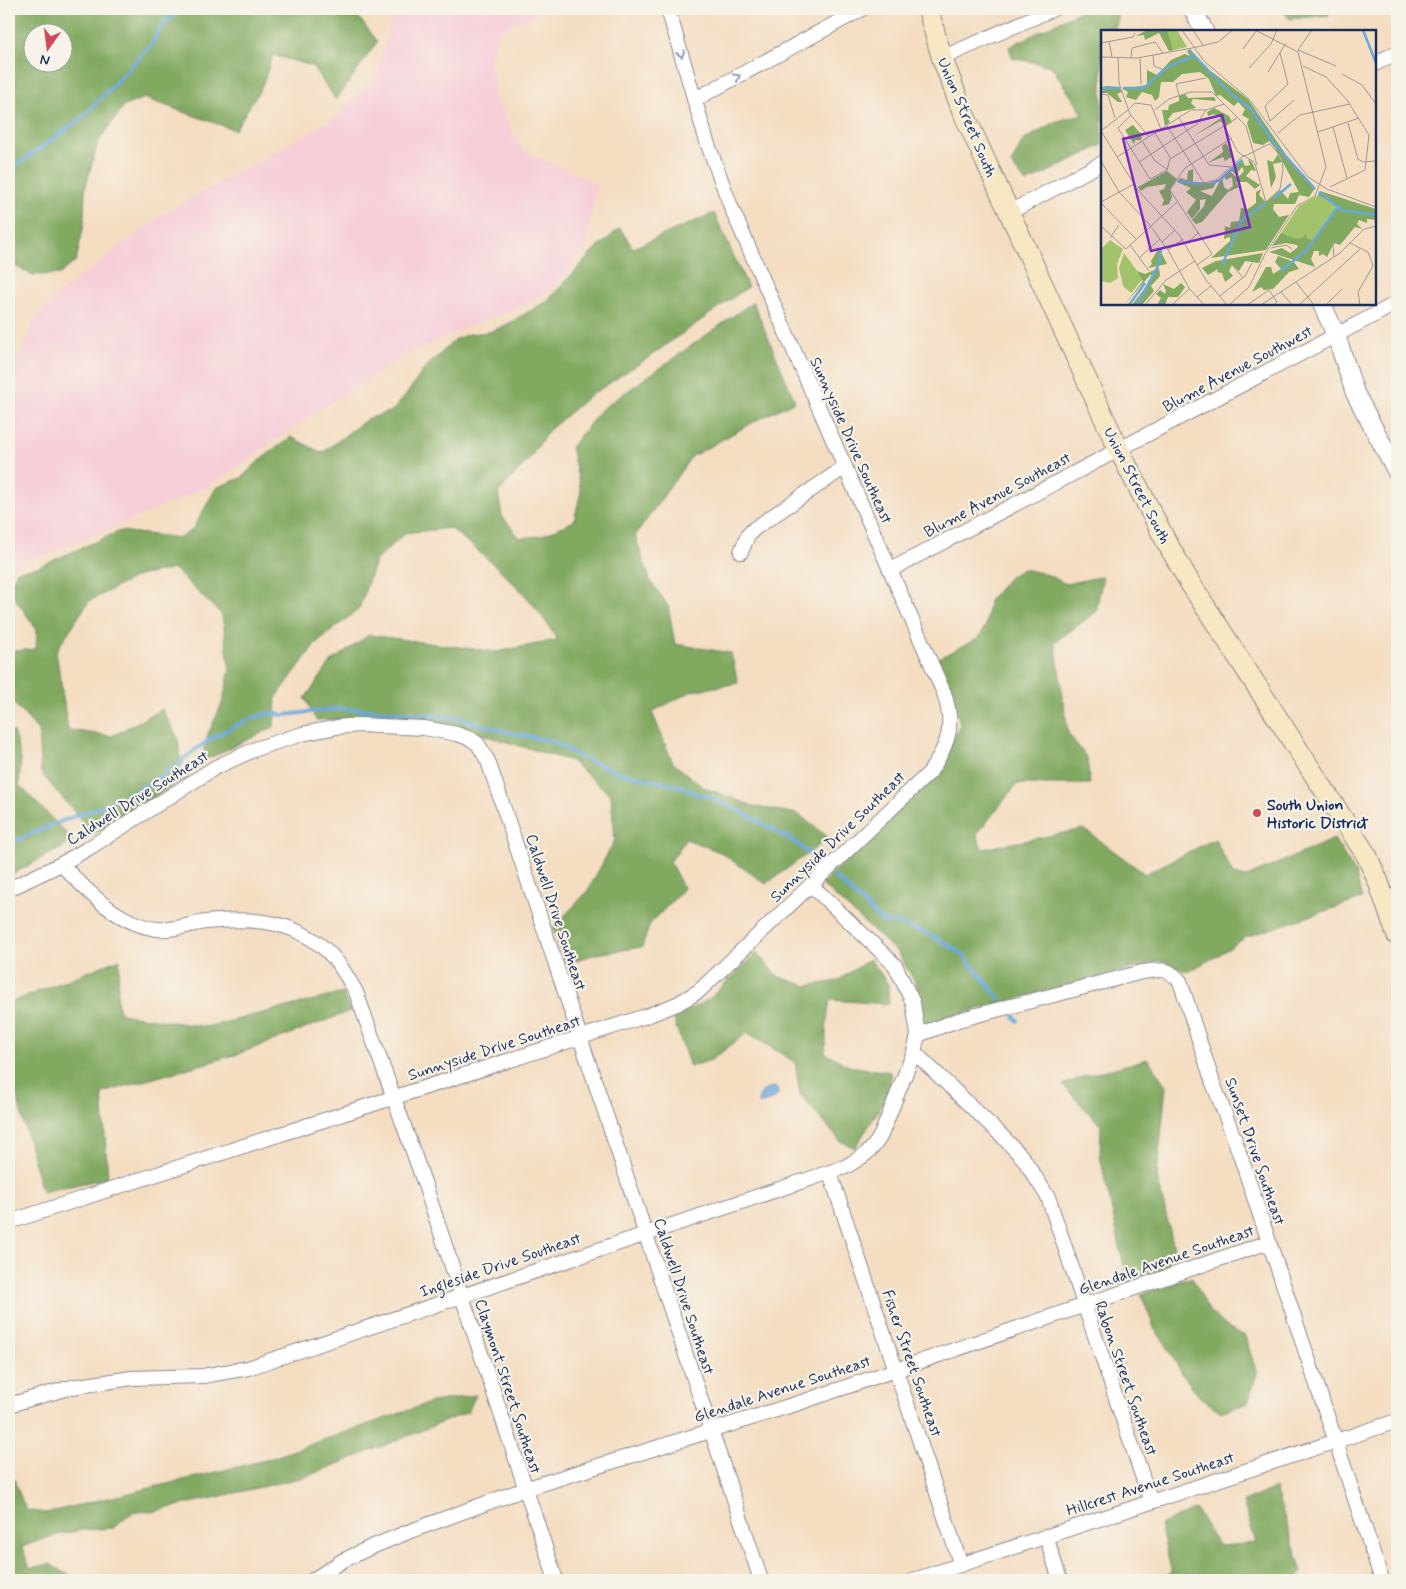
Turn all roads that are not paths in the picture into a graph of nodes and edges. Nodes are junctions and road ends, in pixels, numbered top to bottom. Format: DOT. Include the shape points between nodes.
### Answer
graph roads {
  1 [pos="668,9"];
  2 [pos="862,9"];
  3 [pos="928,9"];
  4 [pos="1053,9"];
  5 [pos="1193,9"];
  6 [pos="1204,30"];
  7 [pos="1397,52"];
  8 [pos="942,58"];
  9 [pos="1376,63"];
  10 [pos="694,100"];
  11 [pos="1101,164"];
  12 [pos="1010,212"];
  13 [pos="1397,303"];
  14 [pos="1322,305"];
  15 [pos="1336,335"];
  16 [pos="1119,450"];
  17 [pos="846,467"];
  18 [pos="1397,472"];
  19 [pos="741,552"];
  20 [pos="890,570"];
  21 [pos="61,864"];
  22 [pos="811,885"];
  23 [pos="9,889"];
  24 [pos="1397,935"];
  25 [pos="925,1032"];
  26 [pos="580,1037"];
  27 [pos="914,1052"];
  28 [pos="394,1097"];
  29 [pos="830,1173"];
  30 [pos="9,1222"];
  31 [pos="646,1234"];
  32 [pos="1269,1242"];
  33 [pos="461,1296"];
  34 [pos="1084,1305"];
  35 [pos="896,1370"];
  36 [pos="9,1405"];
  37 [pos="1397,1421"];
  38 [pos="711,1430"];
  39 [pos="1335,1441"];
  40 [pos="525,1489"];
  41 [pos="1151,1502"];
  42 [pos="1046,1536"];
  43 [pos="961,1565"];
  44 [pos="313,1580"];
  45 [pos="556,1580"];
  46 [pos="761,1580"];
  47 [pos="914,1580"];
  48 [pos="1060,1580"];
  49 [pos="1382,1580"];
  1 -- 10 [label="street, Sunnyside Drive Southeast, one-way"];
  10 -- 2 [label="street, one-way"];
  3 -- 8 [label="main road, Union Street South"];
  4 -- 8 [label="street"];
  5 -- 6 [label="street"];
  7 -- 9 [label="street"];
  8 -- 12 [label="main road, Union Street South" via="962,110"];
  10 -- 17 [label="street, Sunnyside Drive Southeast" via="731,207"];
  11 -- 12 [label="street"];
  12 -- 16 [label="main road, Union Street South"];
  13 -- 15 [label="street, Blume Avenue Southwest"];
  14 -- 15 [label="street"];
  15 -- 16 [label="street, Blume Avenue Southwest"];
  15 -- 18 [label="street" via="1355,393"];
  16 -- 20 [label="street, Blume Avenue Southeast"];
  16 -- 24 [label="main road, Union Street South" via="1190,583 1367,856"];
  17 -- 19 [label="street" via="755,528 748,535"];
  17 -- 20 [label="street, Sunnyside Drive Southeast"];
  20 -- 22 [label="street, Sunnyside Drive Southeast" via="944,693 951,718 948,736 942,754 930,772"];
  21 -- 23 [label="street, Caldwell Drive Southeast"];
  21 -- 26 [label="street, Caldwell Drive Southeast" via="216,766 267,745 302,734 359,725 424,728 457,734 478,744 488,761"];
  21 -- 28 [label="street, Claymont Street Southeast" via="108,907 133,922 168,929 204,922 253,920 279,924 309,938 332,956 356,992"];
  22 -- 25 [label="street, Ingleside Drive Southeast" via="895,965"];
  22 -- 26 [label="street, Sunnyside Drive Southeast" via="699,991 649,1015"];
  25 -- 27 [label="street, Ingleside Drive Southeast"];
  25 -- 32 [label="street, Sunset Drive Southeast" via="958,1020 1142,972 1171,972 1180,981"];
  26 -- 28 [label="street, Sunnyside Drive Southeast"];
  26 -- 31 [label="street, Caldwell Drive Southeast"];
  27 -- 29 [label="street, Ingleside Drive Southeast" via="875,1146 845,1167"];
  27 -- 34 [label="street, Rabon Street Southeast" via="1000,1134 1032,1170 1048,1197"];
  28 -- 30 [label="street, Sunnyside Drive Southeast"];
  28 -- 33 [label="street, Claymont Street Southeast"];
  29 -- 31 [label="street, Ingleside Drive Southeast"];
  29 -- 35 [label="street, Fisher Street Southeast"];
  31 -- 33 [label="street, Ingleside Drive Southeast"];
  31 -- 38 [label="street, Caldwell Drive Southeast"];
  32 -- 34 [label="street, Glendale Avenue Southeast"];
  32 -- 39 [label="street, Sunset Drive Southeast"];
  33 -- 36 [label="street, Ingleside Drive Southeast" via="248,1368 203,1376 132,1378 72,1387"];
  33 -- 40 [label="street, Claymont Street Southeast"];
  34 -- 35 [label="street, Glendale Avenue Southeast"];
  34 -- 41 [label="street, Rabon Street Southeast"];
  35 -- 38 [label="street, Glendale Avenue Southeast"];
  35 -- 43 [label="street, Fisher Street Southeast"];
  37 -- 39 [label="street, Hillcrest Avenue Southeast"];
  38 -- 40 [label="street, Glendale Avenue Southeast"];
  38 -- 46 [label="street, Caldwell Drive Southeast"];
  39 -- 41 [label="street, Hillcrest Avenue Southeast"];
  39 -- 49 [label="street, Sunset Drive Southeast"];
  40 -- 44 [label="street, Glendale Avenue Southeast" via="369,1548"];
  40 -- 45 [label="street, Claymont Street Southeast"];
  41 -- 42 [label="street, Hillcrest Avenue Southeast"];
  42 -- 43 [label="street, Hillcrest Avenue Southeast"];
  42 -- 48 [label="street"];
  43 -- 47 [label="street, Hillcrest Avenue Southeast"];
}
